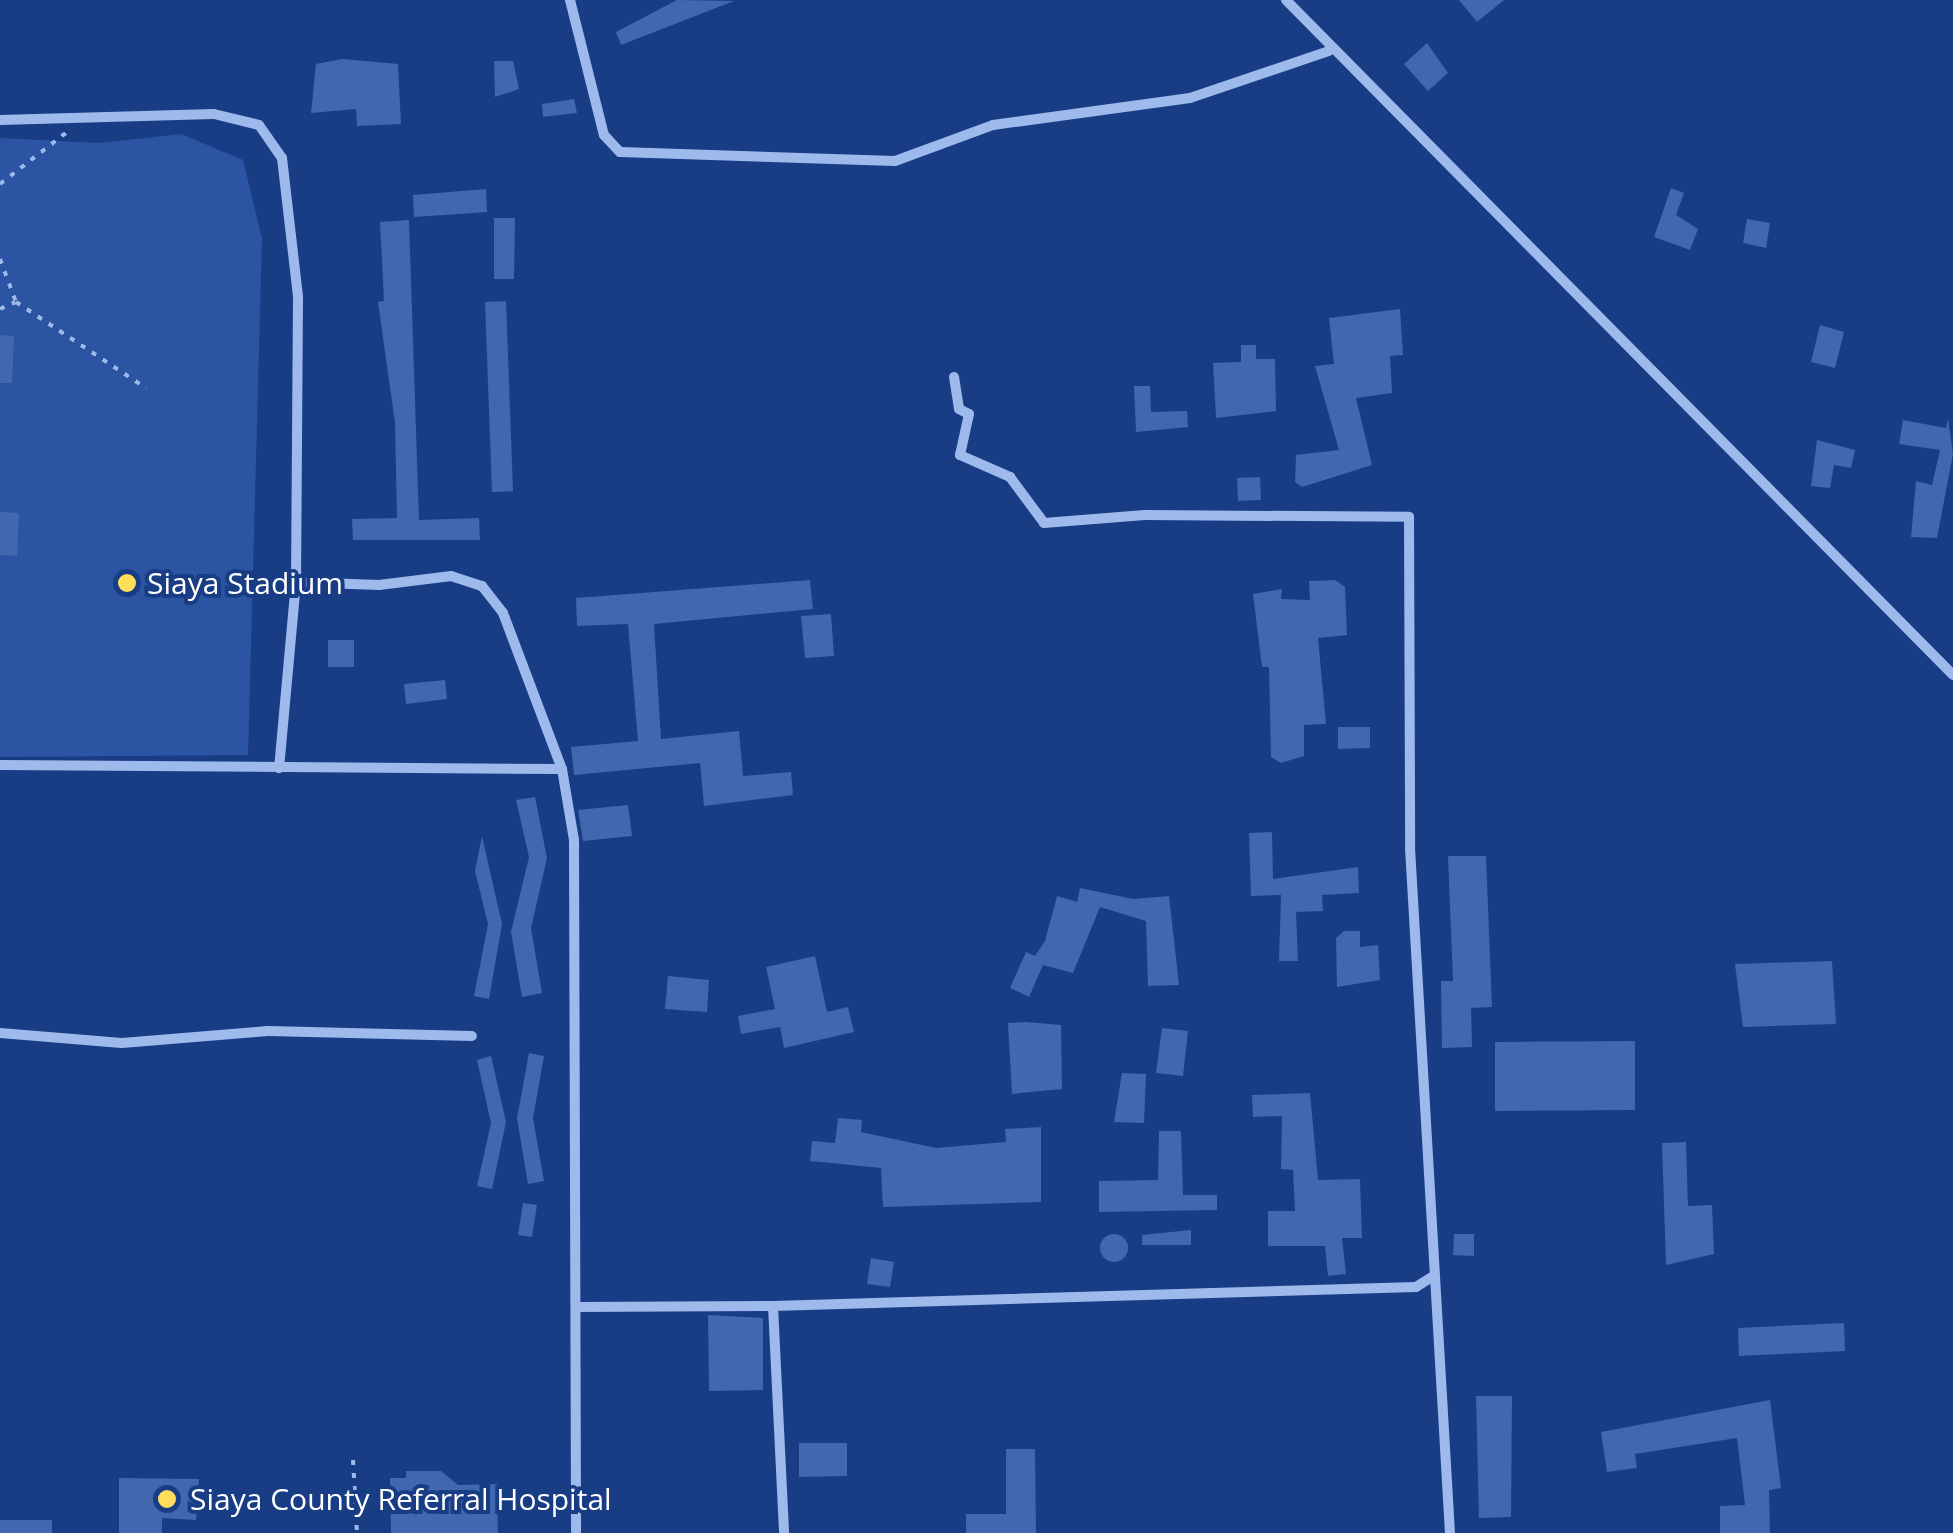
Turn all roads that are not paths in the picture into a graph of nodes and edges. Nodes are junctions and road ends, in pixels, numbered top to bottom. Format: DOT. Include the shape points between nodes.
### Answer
graph roads {
  1 [pos="570,0"];
  2 [pos="1286,0"];
  3 [pos="1329,51"];
  4 [pos="0,120"];
  5 [pos="954,377"];
  6 [pos="296,582"];
  7 [pos="1953,675"];
  8 [pos="0,765"];
  9 [pos="279,768"];
  10 [pos="562,769"];
  11 [pos="0,1033"];
  12 [pos="472,1036"];
  13 [pos="1435,1276"];
  14 [pos="773,1306"];
  15 [pos="577,1307"];
  16 [pos="576,1533"];
  17 [pos="784,1533"];
  18 [pos="1450,1533"];
  1 -- 3 [label="street" via="604,134 620,152 895,161 993,125 1190,98"];
  2 -- 3 [label="street"];
  3 -- 7 [label="street" via="1522,232 1685,409"];
  4 -- 6 [label="street" via="236,117 259,125 282,158 298,297"];
  5 -- 13 [label="street" via="959,408 969,414 960,454 1010,477 1044,523 1145,515 1409,517 1410,848"];
  6 -- 9 [label="street"];
  6 -- 10 [label="street" via="379,585 451,576 482,586 503,613"];
  8 -- 9 [label="street"];
  9 -- 10 [label="street"];
  10 -- 15 [label="street" via="574,840"];
  11 -- 12 [label="street" via="122,1043 254,1031"];
  13 -- 14 [label="street" via="1416,1287"];
  13 -- 18 [label="street"];
  14 -- 15 [label="street"];
  14 -- 17 [label="street"];
  15 -- 16 [label="street"];
}
